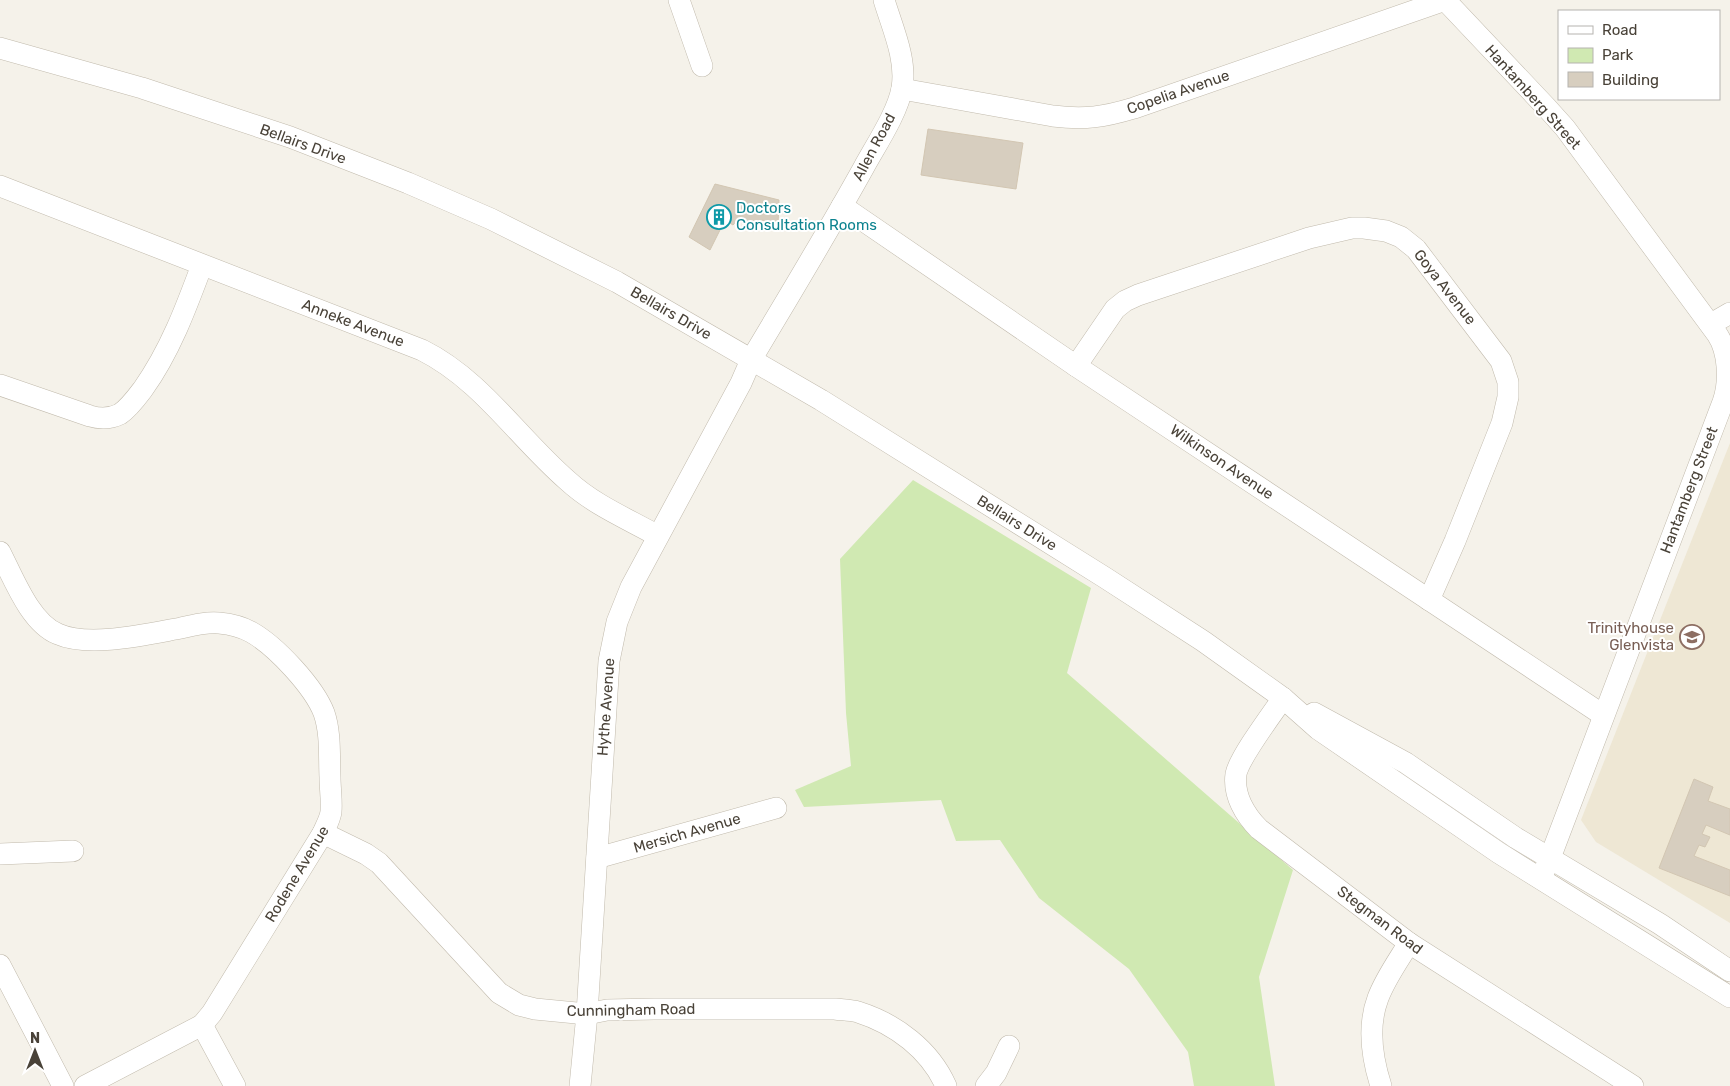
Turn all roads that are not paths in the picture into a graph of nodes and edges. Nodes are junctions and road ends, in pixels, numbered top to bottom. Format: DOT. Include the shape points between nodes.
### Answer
graph roads {
  1 [pos="679,0"];
  2 [pos="884,0"];
  3 [pos="1445,0"];
  4 [pos="0,48"];
  5 [pos="702,66"];
  6 [pos="902,89"];
  7 [pos="0,186"];
  8 [pos="842,206"];
  9 [pos="202,265"];
  10 [pos="1730,313"];
  11 [pos="1711,324"];
  12 [pos="751,360"];
  13 [pos="1076,366"];
  14 [pos="1728,373"];
  15 [pos="0,385"];
  16 [pos="658,536"];
  17 [pos="0,552"];
  18 [pos="1429,600"];
  19 [pos="1283,698"];
  20 [pos="1604,715"];
  21 [pos="776,808"];
  22 [pos="323,833"];
  23 [pos="73,851"];
  24 [pos="0,854"];
  25 [pos="597,858"];
  26 [pos="1550,858"];
  27 [pos="1541,878"];
  28 [pos="1408,944"];
  29 [pos="0,965"];
  30 [pos="1730,971"];
  31 [pos="1730,997"];
  32 [pos="587,1014"];
  33 [pos="202,1025"];
  34 [pos="1009,1046"];
  35 [pos="63,1086"];
  36 [pos="85,1086"];
  37 [pos="235,1086"];
  38 [pos="580,1086"];
  39 [pos="946,1086"];
  40 [pos="986,1086"];
  41 [pos="1381,1086"];
  42 [pos="1633,1086"];
  1 -- 5 [label="street"];
  2 -- 6 [label="street, Allen Road" via="902,67"];
  3 -- 6 [label="street, Copelia Avenue" via="1101,117 1053,116"];
  3 -- 11 [label="street, Hantamberg Street" via="1548,108"];
  4 -- 12 [label="street, Bellairs Drive" via="290,137 408,183 492,219 617,282"];
  6 -- 8 [label="street, Allen Road" via="885,130"];
  7 -- 9 [label="street, Anneke Avenue"];
  8 -- 12 [label="street, Allen Road"];
  8 -- 13 [label="street, Wilkinson Avenue"];
  9 -- 15 [label="street" via="160,363 138,396 120,414 105,418 90,416"];
  9 -- 16 [label="street, Anneke Avenue" via="438,358 462,374 570,483 604,508"];
  10 -- 11 [label="street"];
  11 -- 14 [label="street, Hantamberg Street" via="1723,344"];
  12 -- 16 [label="street, Hythe Avenue"];
  12 -- 19 [label="street, Bellairs Drive" via="821,400 1104,577"];
  13 -- 18 [label="street, Wilkinson Avenue"];
  13 -- 18 [label="street, Goya Avenue" via="1115,310 1138,295 1309,238 1343,230 1379,229 1406,240 1422,256 1501,361 1508,382 1502,423"];
  14 -- 20 [label="street, Hantamberg Street" via="1723,402"];
  16 -- 25 [label="street, Hythe Avenue" via="620,612 610,649"];
  17 -- 22 [label="street, Rodene Avenue" via="30,608 50,631 61,636 94,640 210,623 246,630 271,647 307,686 324,715 329,745 331,813"];
  18 -- 20 [label="street, Wilkinson Avenue"];
  19 -- 26 [label="street" via="1406,763"];
  19 -- 27 [label="street" via="1318,729 1499,853"];
  19 -- 28 [label="street, Stegman Road" via="1237,769 1236,786 1243,811 1259,829"];
  20 -- 26 [label="street, Hantamberg Street"];
  21 -- 25 [label="street, Mersich Avenue"];
  22 -- 32 [label="street, Cunningham Road" via="379,863 504,997 535,1009"];
  22 -- 33 [label="street, Rodene Avenue"];
  23 -- 24 [label="street"];
  25 -- 32 [label="street, Hythe Avenue"];
  26 -- 27 [label="street, Hantamberg Street"];
  26 -- 30 [label="street" via="1660,924"];
  27 -- 31 [label="street"];
  28 -- 41 [label="street" via="1384,985 1374,1010 1372,1046"];
  28 -- 42 [label="street, Stegman Road"];
  29 -- 35 [label="street"];
  32 -- 38 [label="street, Hythe Avenue"];
  32 -- 39 [label="street, Cunningham Road" via="607,1010 654,1009 835,1009 857,1012 900,1032 936,1066"];
  33 -- 36 [label="street, Rodene Avenue"];
  33 -- 37 [label="street"];
  34 -- 40 [label="street"];
}
